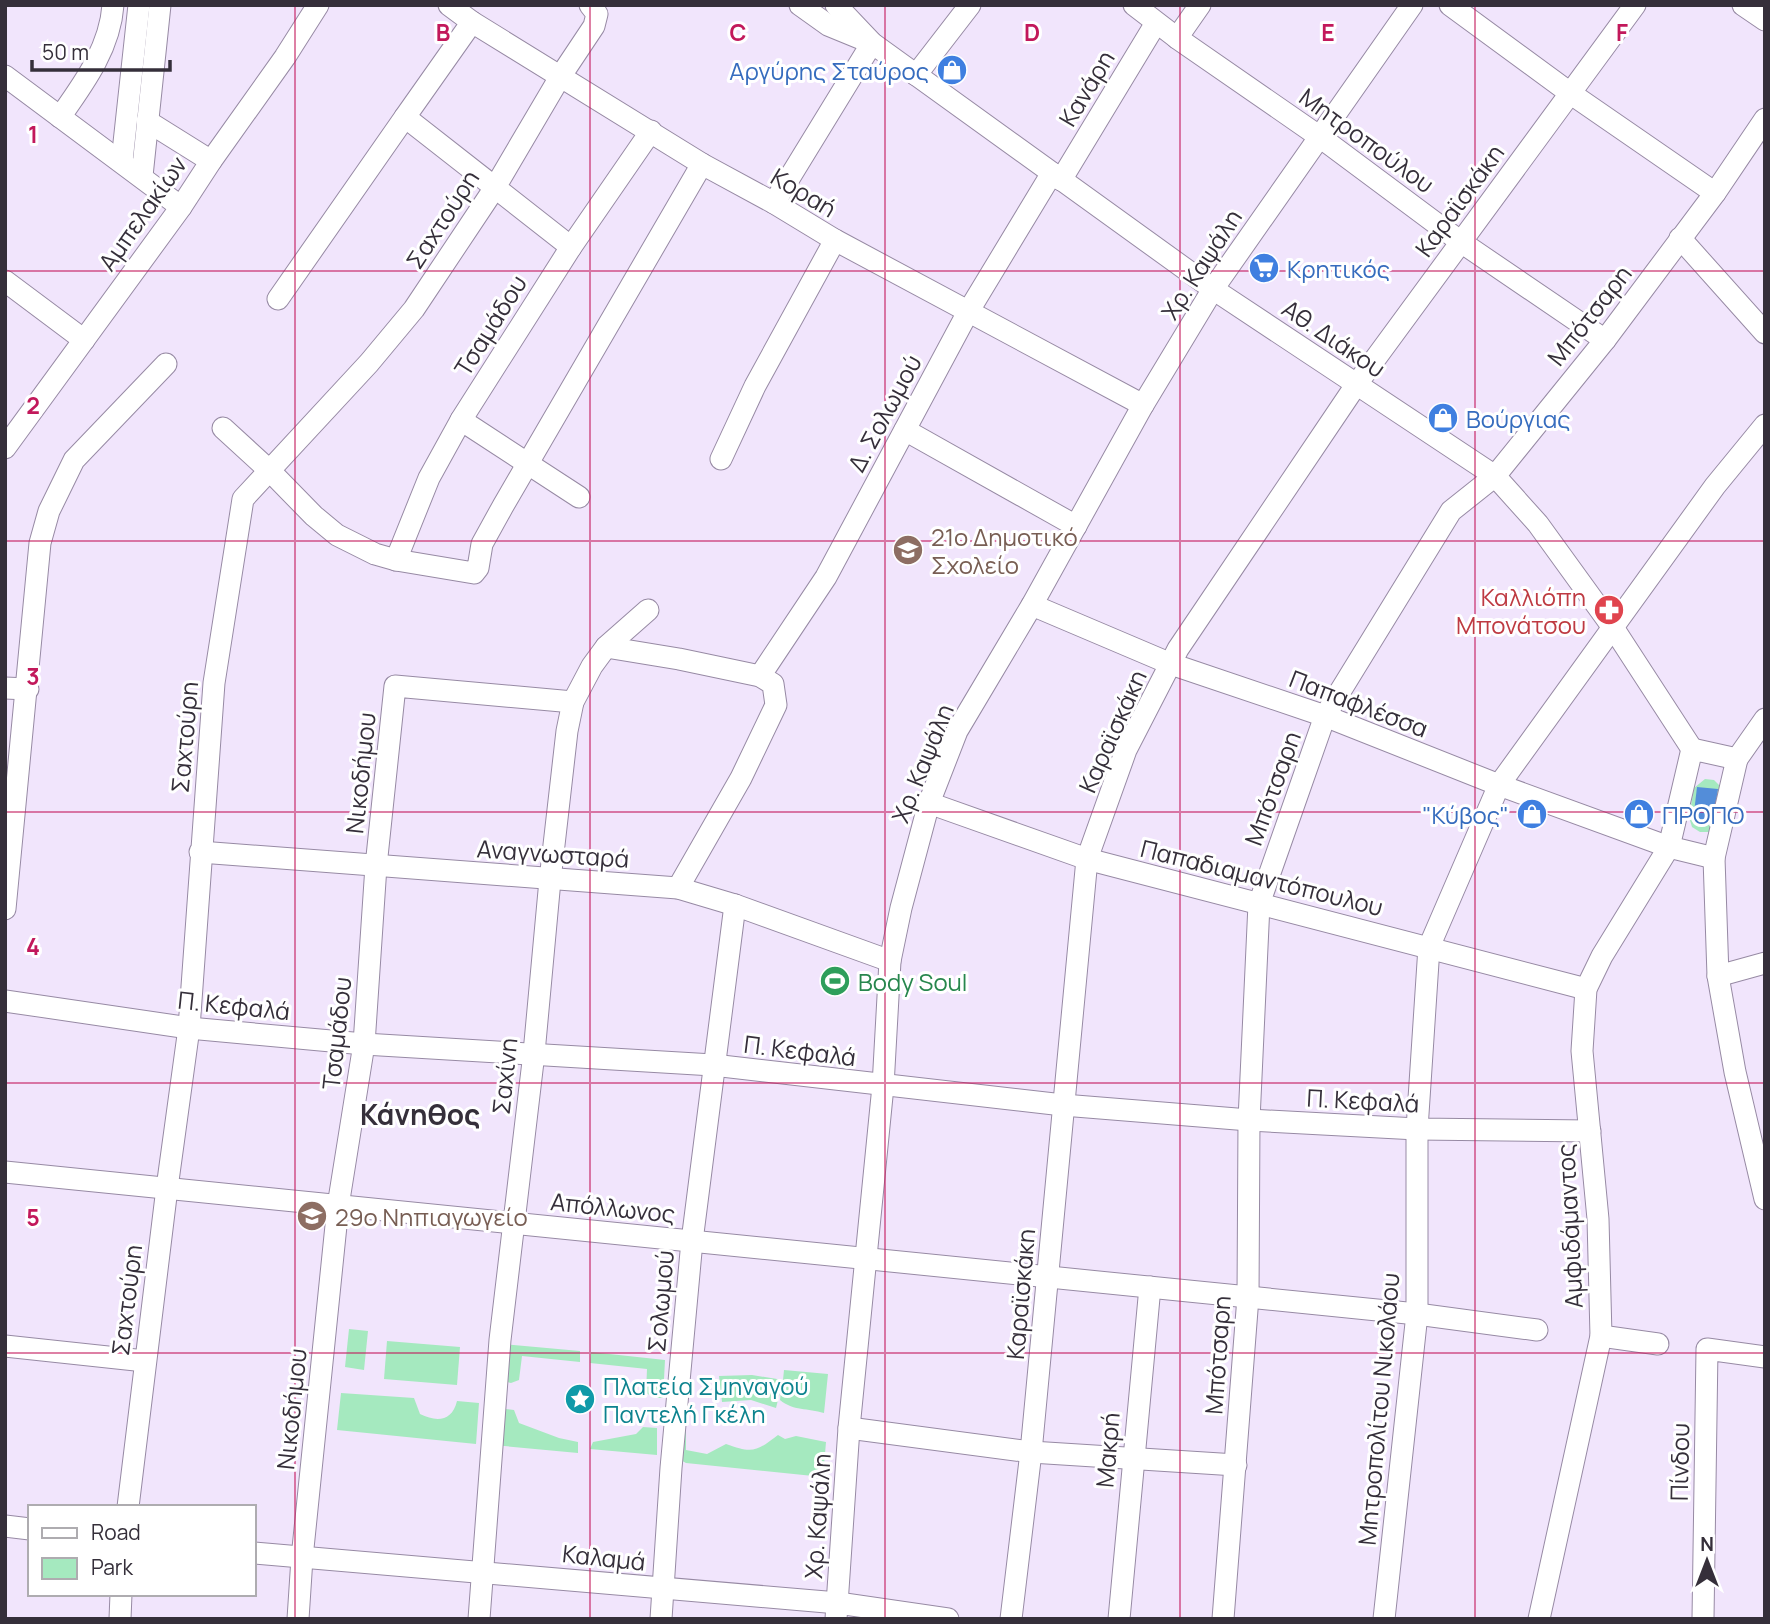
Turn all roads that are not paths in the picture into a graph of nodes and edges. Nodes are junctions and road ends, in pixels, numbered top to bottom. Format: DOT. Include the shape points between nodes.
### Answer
graph roads {
  1 [pos="113,5"];
  2 [pos="139,5"];
  3 [pos="160,5"];
  4 [pos="318,5"];
  5 [pos="449,5"];
  6 [pos="800,5"];
  7 [pos="836,5"];
  8 [pos="970,5"];
  9 [pos="1134,5"];
  10 [pos="1200,5"];
  11 [pos="1412,5"];
  12 [pos="1450,5"];
  13 [pos="1634,5"];
  14 [pos="1744,5"];
  15 [pos="599,8"];
  16 [pos="1765,20"];
  17 [pos="472,22"];
  18 [pos="1156,23"];
  19 [pos="1177,38"];
  20 [pos="872,43"];
  21 [pos="916,75"];
  22 [pos="5,76"];
  23 [pos="560,77"];
  24 [pos="1570,93"];
  25 [pos="60,117"];
  26 [pos="405,117"];
  27 [pos="1765,119"];
  28 [pos="147,121"];
  29 [pos="651,131"];
  30 [pos="1320,136"];
  31 [pos="122,161"];
  32 [pos="211,161"];
  33 [pos="702,164"];
  34 [pos="142,176"];
  35 [pos="1057,176"];
  36 [pos="494,189"];
  37 [pos="1715,193"];
  38 [pos="774,203"];
  39 [pos="181,207"];
  40 [pos="1680,238"];
  41 [pos="835,240"];
  42 [pos="1461,242"];
  43 [pos="571,247"];
  44 [pos="5,281"];
  45 [pos="1213,289"];
  46 [pos="278,299"];
  47 [pos="968,312"];
  48 [pos="1765,333"];
  49 [pos="84,340"];
  50 [pos="1605,340"];
  51 [pos="166,364"];
  52 [pos="1356,385"];
  53 [pos="1143,405"];
  54 [pos="461,420"];
  55 [pos="1765,425"];
  56 [pos="223,428"];
  57 [pos="905,430"];
  58 [pos="5,448"];
  59 [pos="722,459"];
  60 [pos="529,464"];
  61 [pos="270,471"];
  62 [pos="1495,476"];
  63 [pos="579,497"];
  64 [pos="1076,526"];
  65 [pos="396,560"];
  66 [pos="1032,605"];
  67 [pos="648,610"];
  68 [pos="1614,629"];
  69 [pos="606,648"];
  70 [pos="1171,664"];
  71 [pos="767,680"];
  72 [pos="5,688"];
  73 [pos="28,689"];
  74 [pos="573,702"];
  75 [pos="1325,716"];
  76 [pos="1765,719"];
  77 [pos="1692,749"];
  78 [pos="1737,760"];
  79 [pos="1499,785"];
  80 [pos="929,803"];
  81 [pos="1669,847"];
  82 [pos="200,852"];
  83 [pos="1714,858"];
  84 [pos="1087,859"];
  85 [pos="376,866"];
  86 [pos="550,880"];
  87 [pos="678,888"];
  88 [pos="1259,904"];
  89 [pos="734,905"];
  90 [pos="5,909"];
  91 [pos="1429,947"];
  92 [pos="890,961"];
  93 [pos="1765,963"];
  94 [pos="1718,976"];
  95 [pos="1586,989"];
  96 [pos="5,1000"];
  97 [pos="189,1028"];
  98 [pos="364,1044"];
  99 [pos="534,1054"];
  100 [pos="713,1065"];
  101 [pos="883,1086"];
  102 [pos="1063,1105"];
  103 [pos="1249,1120"];
  104 [pos="1417,1129"];
  105 [pos="1590,1132"];
  106 [pos="1758,1147"];
  107 [pos="5,1172"];
  108 [pos="167,1188"];
  109 [pos="1765,1199"];
  110 [pos="338,1206"];
  111 [pos="514,1223"];
  112 [pos="692,1241"];
  113 [pos="867,1259"];
  114 [pos="1048,1277"];
  115 [pos="1150,1287"];
  116 [pos="1248,1297"];
  117 [pos="1417,1314"];
  118 [pos="1537,1330"];
  119 [pos="1601,1336"];
  120 [pos="1658,1344"];
  121 [pos="5,1346"];
  122 [pos="1765,1357"];
  123 [pos="145,1361"];
  124 [pos="849,1428"];
  125 [pos="1031,1452"];
  126 [pos="1133,1459"];
  127 [pos="1236,1465"];
  128 [pos="128,1505"];
  129 [pos="5,1526"];
  130 [pos="28,1529"];
  131 [pos="256,1553"];
  132 [pos="302,1559"];
  133 [pos="482,1572"];
  134 [pos="663,1589"];
  135 [pos="121,1596"];
  136 [pos="837,1611"];
  137 [pos="120,1619"];
  138 [pos="298,1619"];
  139 [pos="479,1619"];
  140 [pos="661,1619"];
  141 [pos="948,1619"];
  142 [pos="1011,1619"];
  143 [pos="1119,1619"];
  144 [pos="1223,1619"];
  145 [pos="1384,1619"];
  146 [pos="1539,1619"];
  147 [pos="1703,1619"];
  1 -- 25 [label="street" via="99,58"];
  2 -- 31 [label="street"];
  3 -- 28 [label="street"];
  4 -- 32 [label="street, Αμπελακίων"];
  5 -- 17 [label="street, Κοραή"];
  6 -- 20 [label="street, Αθ. Διάκου" via="828,24"];
  7 -- 20 [label="street, Αθ. Διάκου"];
  8 -- 21 [label="street"];
  9 -- 18 [label="street, Μητροπούλου"];
  10 -- 19 [label="street"];
  11 -- 30 [label="street, Χρ. Καψάλη"];
  12 -- 24 [label="street"];
  13 -- 24 [label="street, Καραϊσκάκη"];
  14 -- 16 [label="street"];
  15 -- 23 [label="street, Σαχτούρη" via="594,26"];
  17 -- 23 [label="street, Κοραή"];
  17 -- 26 [label="street"];
  18 -- 19 [label="street, Μητροπούλου"];
  18 -- 35 [label="street, Κανάρη"];
  19 -- 30 [label="street, Μητροπούλου"];
  20 -- 21 [label="street, Αθ. Διάκου"];
  20 -- 38 [label="street"];
  21 -- 35 [label="street, Αθ. Διάκου"];
  22 -- 25 [label="street"];
  23 -- 29 [label="street, Κοραή"];
  23 -- 36 [label="street, Σαχτούρη"];
  24 -- 37 [label="street"];
  24 -- 42 [label="street, Καραϊσκάκη"];
  25 -- 31 [label="street"];
  26 -- 36 [label="street"];
  26 -- 46 [label="street"];
  27 -- 37 [label="street, Μπότσαρη"];
  28 -- 32 [label="street"];
  28 -- 34 [label="street"];
  29 -- 33 [label="street, Κοραή"];
  29 -- 43 [label="street, Τσαμάδου"];
  30 -- 42 [label="street, Μητροπούλου"];
  30 -- 45 [label="street, Χρ. Καψάλη"];
  31 -- 34 [label="street"];
  32 -- 39 [label="street, Αμπελακίων"];
  33 -- 38 [label="street, Κοραή"];
  33 -- 60 [label="street"];
  34 -- 39 [label="street"];
  35 -- 45 [label="street, Αθ. Διάκου"];
  35 -- 47 [label="street, Δ. Σολωμού"];
  36 -- 43 [label="street"];
  36 -- 61 [label="street, Σαχτούρη" via="414,309"];
  37 -- 40 [label="street, Μπότσαρη"];
  38 -- 41 [label="street, Κοραή"];
  39 -- 49 [label="street, Αμπελακίων"];
  40 -- 48 [label="street"];
  40 -- 50 [label="street, Μπότσαρη"];
  41 -- 47 [label="street, Κοραή"];
  41 -- 59 [label="street" via="755,386"];
  42 -- 50 [label="street, Μητροπούλου"];
  42 -- 52 [label="street, Καραϊσκάκη"];
  43 -- 54 [label="street, Τσαμάδου"];
  44 -- 49 [label="street"];
  45 -- 52 [label="street, Αθ. Διάκου"];
  45 -- 53 [label="street, Χρ. Καψάλη"];
  47 -- 53 [label="street, Κοραή"];
  47 -- 57 [label="street, Δ. Σολωμού"];
  49 -- 58 [label="street, Αμπελακίων"];
  50 -- 62 [label="street, Μπότσαρη"];
  51 -- 73 [label="street" via="74,460 53,502 40,543"];
  52 -- 62 [label="street, Αθ. Διάκου"];
  52 -- 70 [label="street, Καραϊσκάκη"];
  53 -- 64 [label="street, Χρ. Καψάλη"];
  54 -- 60 [label="street"];
  54 -- 65 [label="street, Τσαμάδου" via="429,478"];
  55 -- 68 [label="street, Μητροπολίτου Νικολάου" via="1715,486"];
  56 -- 61 [label="street"];
  57 -- 64 [label="street"];
  57 -- 71 [label="street, Δ. Σολωμού"];
  60 -- 63 [label="street"];
  60 -- 65 [label="street" via="482,544 474,573"];
  61 -- 65 [label="street" via="337,535"];
  61 -- 82 [label="street, Σαχτούρη" via="243,499 214,683"];
  62 -- 68 [label="street, Αθ. Διάκου" via="1538,524"];
  62 -- 75 [label="street, Μπότσαρη" via="1451,511"];
  64 -- 66 [label="street, Χρ. Καψάλη"];
  66 -- 70 [label="street, Παπαφλέσσα"];
  66 -- 80 [label="street, Χρ. Καψάλη" via="957,731"];
  67 -- 69 [label="street, Σαχίνη"];
  68 -- 77 [label="street, Αθ. Διάκου"];
  68 -- 79 [label="street, Μητροπολίτου Νικολάου"];
  69 -- 71 [label="street"];
  69 -- 74 [label="street, Σαχίνη"];
  70 -- 75 [label="street, Παπαφλέσσα"];
  70 -- 84 [label="street, Καραϊσκάκη" via="1126,750"];
  71 -- 87 [label="street, Δ. Σολωμού" via="776,705 741,778"];
  72 -- 73 [label="street"];
  73 -- 90 [label="street"];
  74 -- 85 [label="street, Νικοδήμου" via="395,686"];
  74 -- 86 [label="street, Σαχίνη"];
  75 -- 79 [label="street, Παπαφλέσσα"];
  75 -- 88 [label="street, Μπότσαρη"];
  76 -- 78 [label="street"];
  77 -- 78 [label="street"];
  77 -- 81 [label="street, Αμφιδάμαντος"];
  78 -- 83 [label="street"];
  79 -- 81 [label="street, Παπαφλέσσα"];
  79 -- 91 [label="street, Μητροπολίτου Νικολάου"];
  80 -- 84 [label="street, Παπαδιαμαντόπουλου"];
  80 -- 92 [label="street, Χρ. Καψάλη"];
  81 -- 83 [label="street, Παπαφλέσσα"];
  81 -- 95 [label="street, Αμφιδάμαντος"];
  82 -- 85 [label="street, Αναγνωσταρά"];
  82 -- 97 [label="street, Σαχτούρη"];
  83 -- 94 [label="street"];
  84 -- 88 [label="street, Παπαδιαμαντόπουλου"];
  84 -- 102 [label="street, Καραϊσκάκη"];
  85 -- 86 [label="street, Αναγνωσταρά"];
  85 -- 98 [label="street, Τσαμάδου"];
  86 -- 87 [label="street, Αναγνωσταρά"];
  86 -- 99 [label="street, Σαχίνη"];
  87 -- 89 [label="street, Αναγνωσταρά"];
  88 -- 91 [label="street, Παπαδιαμαντόπουλου"];
  88 -- 103 [label="street, Μπότσαρη"];
  89 -- 92 [label="street, Αναγνωσταρά"];
  89 -- 100 [label="street, Σολωμού"];
  91 -- 95 [label="street, Παπαδιαμαντόπουλου"];
  91 -- 104 [label="street, Μητροπολίτου Νικολάου"];
  92 -- 101 [label="street, Χρ. Καψάλη"];
  93 -- 94 [label="street"];
  94 -- 106 [label="street" via="1734,1072"];
  95 -- 105 [label="street, Αμφιδάμαντος" via="1582,1051"];
  96 -- 97 [label="street, Π. Κεφαλά"];
  97 -- 98 [label="street, Π. Κεφαλά"];
  97 -- 108 [label="street, Σαχτούρη"];
  98 -- 99 [label="street, Π. Κεφαλά"];
  98 -- 110 [label="street, Τσαμάδου"];
  99 -- 100 [label="street, Π. Κεφαλά"];
  99 -- 111 [label="street, Σαχίνη"];
  100 -- 101 [label="street, Π. Κεφαλά"];
  100 -- 112 [label="street, Σολωμού"];
  101 -- 102 [label="street, Π. Κεφαλά"];
  101 -- 113 [label="street, Χρ. Καψάλη"];
  102 -- 103 [label="street, Π. Κεφαλά"];
  102 -- 114 [label="street, Καραϊσκάκη"];
  103 -- 104 [label="street, Π. Κεφαλά"];
  103 -- 116 [label="street, Μπότσαρη"];
  104 -- 105 [label="street, Π. Κεφαλά"];
  104 -- 117 [label="street, Μητροπολίτου Νικολάου"];
  105 -- 119 [label="street, Αμφιδάμαντος"];
  106 -- 109 [label="street"];
  107 -- 108 [label="street, Απόλλωνος"];
  108 -- 110 [label="street, Απόλλωνος"];
  108 -- 123 [label="street, Σαχτούρη"];
  110 -- 111 [label="street, Απόλλωνος"];
  110 -- 132 [label="street, Νικοδήμου"];
  111 -- 112 [label="street, Απόλλωνος"];
  111 -- 133 [label="street, Σαχίνη"];
  112 -- 113 [label="street, Απόλλωνος"];
  112 -- 134 [label="street, Σολωμού"];
  113 -- 114 [label="street, Απόλλωνος"];
  113 -- 124 [label="street, Χρ. Καψάλη"];
  114 -- 115 [label="street, Απόλλωνος"];
  114 -- 125 [label="street, Καραϊσκάκη"];
  115 -- 116 [label="street, Απόλλωνος"];
  115 -- 126 [label="street, Μακρή"];
  116 -- 117 [label="street"];
  116 -- 127 [label="street, Μπότσαρη"];
  117 -- 118 [label="street"];
  117 -- 145 [label="street, Μητροπολίτου Νικολάου"];
  119 -- 120 [label="street"];
  119 -- 146 [label="street, Αμφιδάμαντος"];
  121 -- 123 [label="street"];
  122 -- 147 [label="street, Πίνδου" via="1707,1349"];
  123 -- 128 [label="street, Σαχτούρη"];
  124 -- 125 [label="street"];
  124 -- 136 [label="street, Χρ. Καψάλη"];
  125 -- 126 [label="street"];
  125 -- 142 [label="street, Καραϊσκάκη"];
  126 -- 127 [label="street"];
  126 -- 143 [label="street, Μακρή"];
  127 -- 144 [label="street, Μπότσαρη"];
  129 -- 130 [label="street"];
  131 -- 132 [label="street, Καλαμά"];
  132 -- 133 [label="street, Καλαμά"];
  132 -- 138 [label="street, Νικοδήμου"];
  133 -- 134 [label="street, Καλαμά"];
  133 -- 139 [label="street, Σαχίνη"];
  134 -- 136 [label="street, Καλαμά"];
  134 -- 140 [label="street, Σολωμού"];
  135 -- 137 [label="street"];
  136 -- 141 [label="street, Καλαμά"];
}
